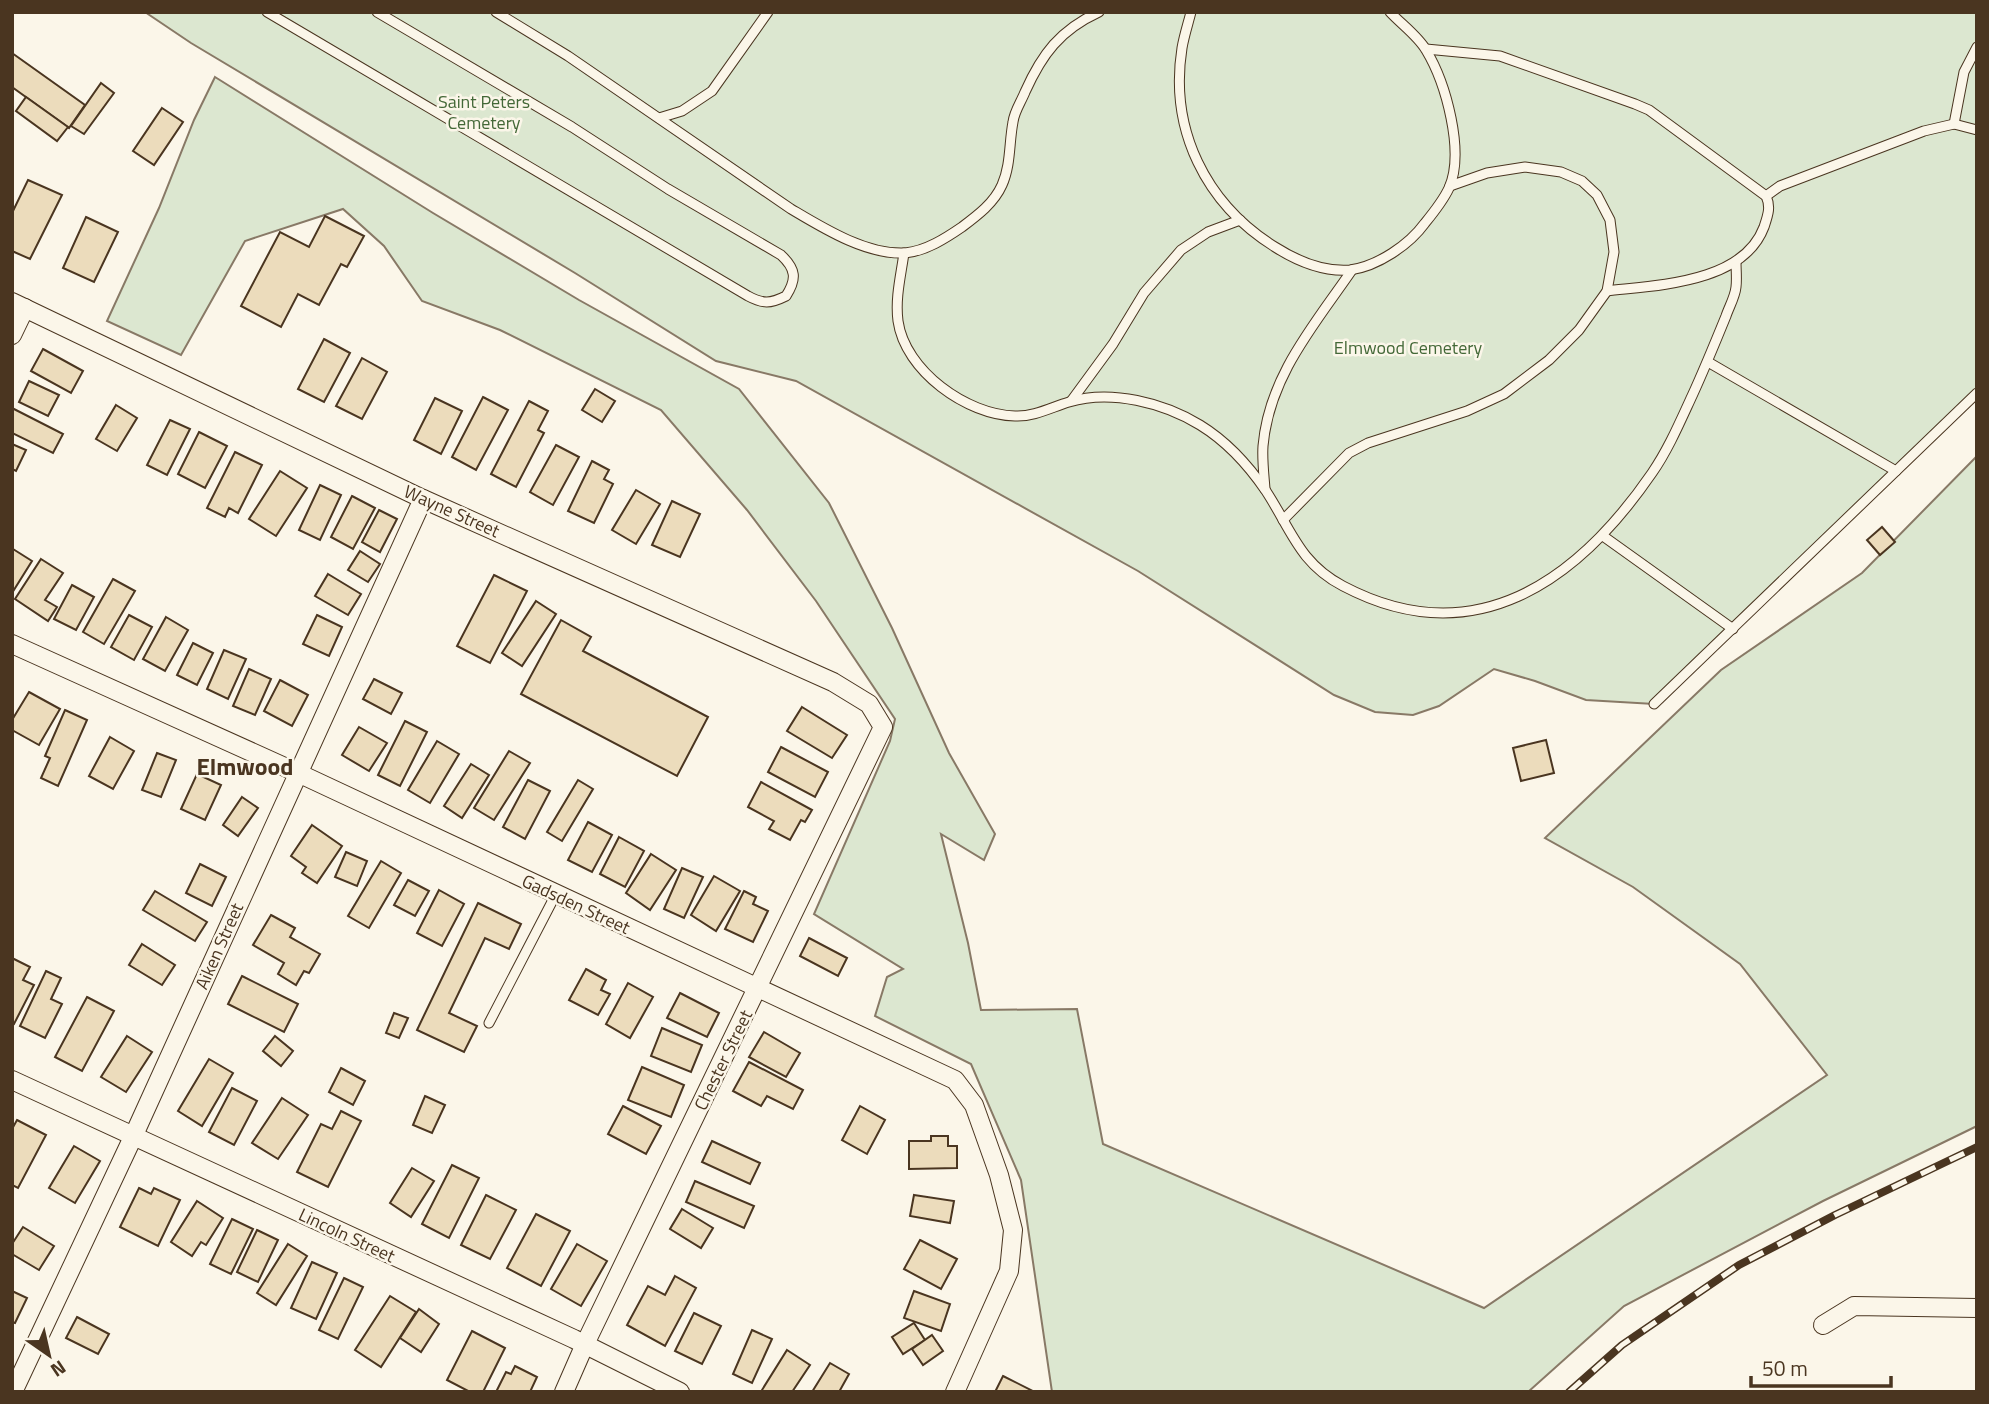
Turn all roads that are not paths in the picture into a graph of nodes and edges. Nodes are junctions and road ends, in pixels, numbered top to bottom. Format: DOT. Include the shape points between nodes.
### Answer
graph roads {
  1 [pos="267,12"];
  2 [pos="377,12"];
  3 [pos="496,12"];
  4 [pos="768,12"];
  5 [pos="1099,12"];
  6 [pos="1191,12"];
  7 [pos="1390,12"];
  8 [pos="1977,47"];
  9 [pos="1426,49"];
  10 [pos="659,118"];
  11 [pos="1954,124"];
  12 [pos="1977,130"];
  13 [pos="1450,186"];
  14 [pos="1766,196"];
  15 [pos="1240,219"];
  16 [pos="904,253"];
  17 [pos="1736,262"];
  18 [pos="1352,270"];
  19 [pos="1607,291"];
  20 [pos="19,305"];
  21 [pos="12,335"];
  22 [pos="1707,362"];
  23 [pos="1977,393"];
  24 [pos="1072,400"];
  25 [pos="1896,471"];
  26 [pos="1265,489"];
  27 [pos="423,499"];
  28 [pos="1283,520"];
  29 [pos="1603,536"];
  30 [pos="1733,629"];
  31 [pos="12,644"];
  32 [pos="1654,704"];
  33 [pos="883,727"];
  34 [pos="298,773"];
  35 [pos="556,894"];
  36 [pos="757,989"];
  37 [pos="489,1023"];
  38 [pos="12,1080"];
  39 [pos="133,1137"];
  40 [pos="1977,1308"];
  41 [pos="1823,1325"];
  42 [pos="585,1344"];
  43 [pos="13,1392"];
  44 [pos="564,1392"];
  45 [pos="680,1392"];
  46 [pos="955,1392"];
  1 -- 2 [label="lane" via="748,296 761,303 786,296 795,276 792,265 781,255"];
  3 -- 10 [label="lane"];
  4 -- 10 [label="lane" via="712,91"];
  5 -- 16 [label="lane" via="1062,35 1038,64 1013,118 1008,167 993,199 941,242"];
  6 -- 15 [label="lane" via="1180,67 1187,135 1212,189"];
  7 -- 9 [label="lane"];
  8 -- 11 [label="lane" via="1964,72"];
  9 -- 13 [label="lane" via="1451,112 1454,159"];
  9 -- 14 [label="lane" via="1500,56 1649,110"];
  10 -- 16 [label="lane" via="827,230 856,243"];
  11 -- 12 [label="lane"];
  11 -- 14 [label="lane" via="1833,164"];
  13 -- 18 [label="lane" via="1407,244"];
  13 -- 19 [label="lane" via="1487,173 1525,167 1561,172 1582,181 1597,195 1610,220 1614,252"];
  14 -- 17 [label="lane" via="1768,214 1761,234 1749,253"];
  15 -- 18 [label="lane" via="1295,258"];
  15 -- 24 [label="lane" via="1181,250 1144,293"];
  16 -- 24 [label="lane" via="898,323 930,379 993,414 1018,417"];
  17 -- 19 [label="lane" via="1678,282"];
  17 -- 22 [label="lane" via="1736,290"];
  18 -- 26 [label="lane" via="1294,352 1280,382 1264,445"];
  19 -- 28 [label="lane" via="1572,338 1504,394 1349,453"];
  20 -- 21 [label="street"];
  20 -- 27 [label="street, Wayne Street"];
  22 -- 25 [label="lane"];
  22 -- 29 [label="lane" via="1653,471"];
  23 -- 25 [label="lane"];
  24 -- 26 [label="lane" via="1105,396 1140,401 1180,416 1224,443"];
  25 -- 30 [label="lane"];
  26 -- 28 [label="lane"];
  27 -- 33 [label="street, Wayne Street" via="833,682 869,704"];
  27 -- 34 [label="street, Aiken Street"];
  28 -- 29 [label="lane" via="1308,559 1325,575 1371,598 1423,613 1485,609 1509,601 1564,570"];
  29 -- 30 [label="lane"];
  30 -- 32 [label="lane"];
  31 -- 34 [label="street, Gadsden Street"];
  33 -- 36 [label="street, Chester Street"];
  34 -- 35 [label="street, Gadsden Street"];
  34 -- 39 [label="street, Aiken Street"];
  35 -- 36 [label="street, Gadsden Street"];
  35 -- 37 [label="lane"];
  36 -- 42 [label="street, Chester Street"];
  36 -- 46 [label="street, Gadsden Street" via="955,1080 974,1105 1013,1230 1009,1271"];
  38 -- 39 [label="street, Lincoln Street"];
  39 -- 42 [label="street, Lincoln Street"];
  39 -- 43 [label="street, Aiken Street"];
  40 -- 41 [label="street" via="1854,1306"];
  42 -- 44 [label="street, Chester Street"];
  42 -- 45 [label="street, Lincoln Street"];
}
